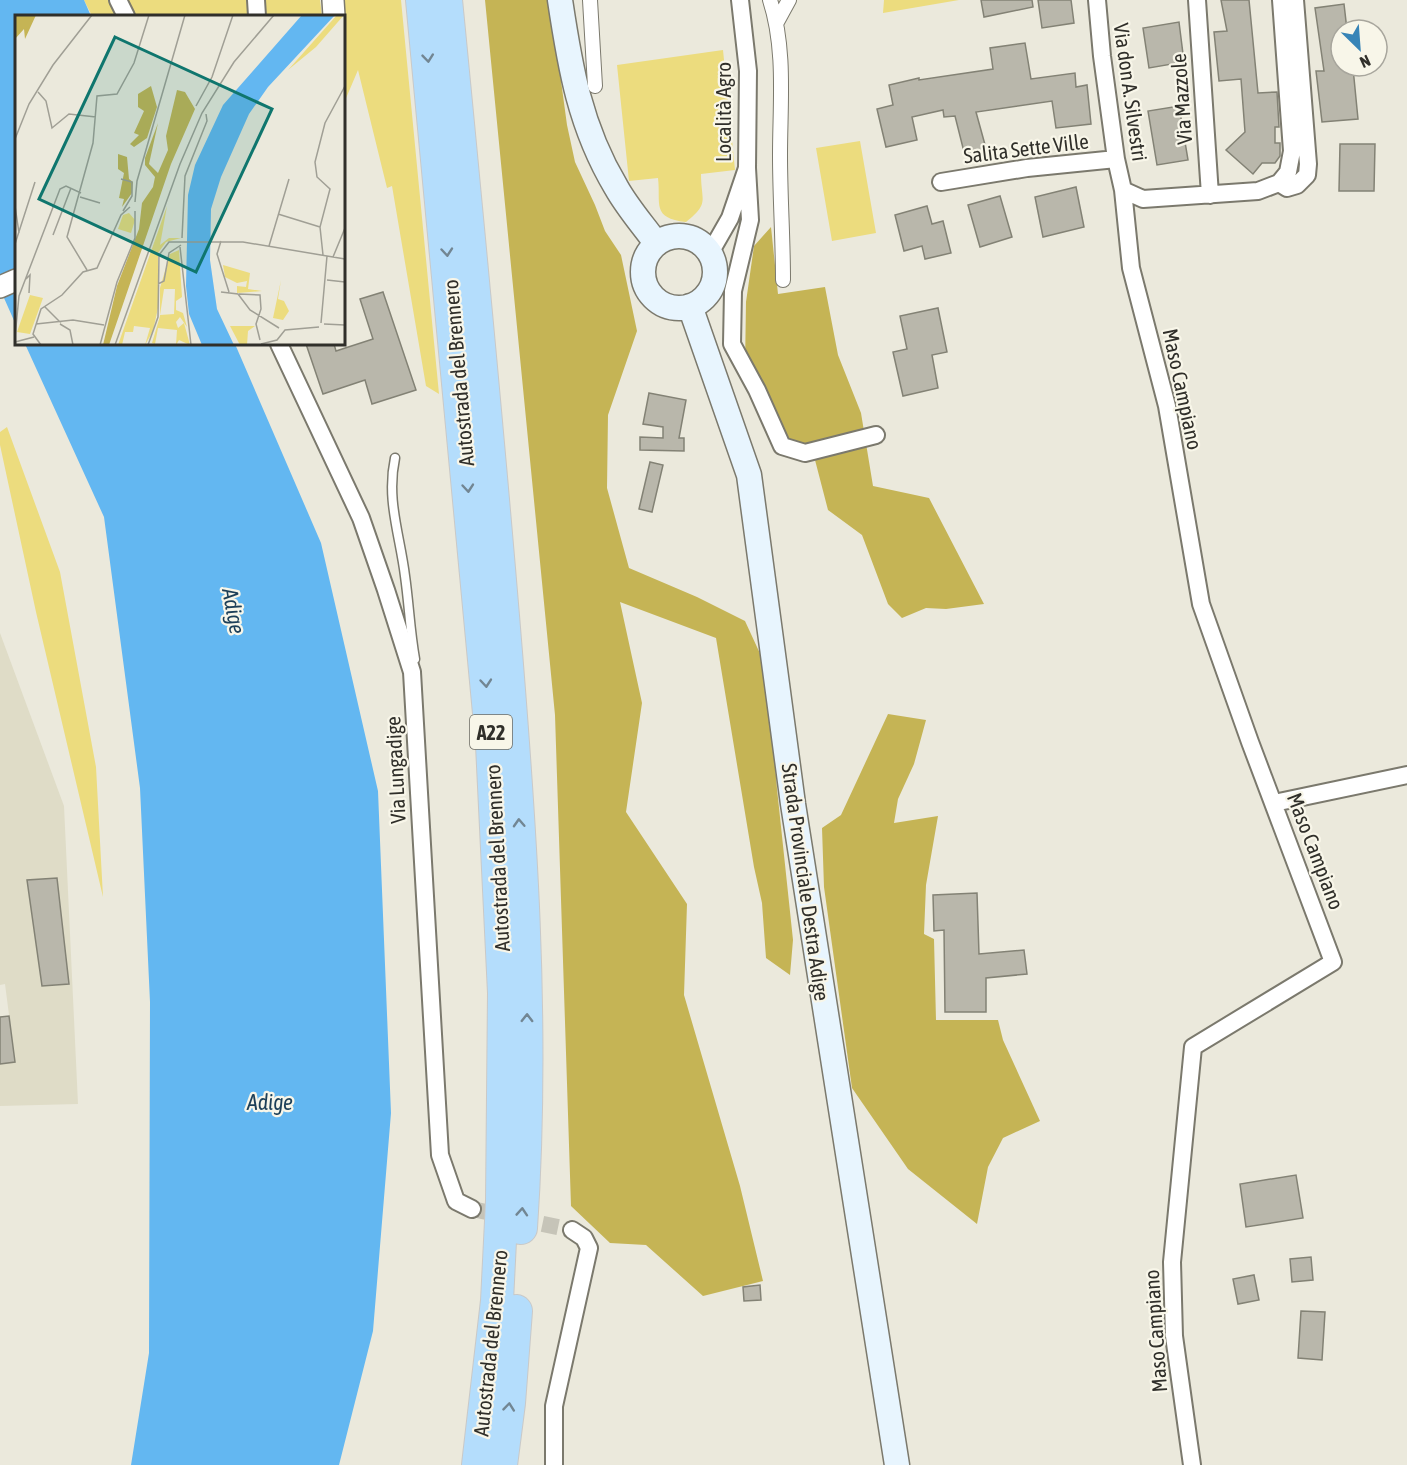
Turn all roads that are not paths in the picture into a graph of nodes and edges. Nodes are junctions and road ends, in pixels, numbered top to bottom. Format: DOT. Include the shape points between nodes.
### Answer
graph roads {
  1 [pos="118,0"];
  2 [pos="256,0"];
  3 [pos="333,0"];
  4 [pos="422,0"];
  5 [pos="446,0"];
  6 [pos="560,0"];
  7 [pos="590,0"];
  8 [pos="740,0"];
  9 [pos="770,0"];
  10 [pos="789,0"];
  11 [pos="1097,0"];
  12 [pos="1197,0"];
  13 [pos="1281,0"];
  14 [pos="1295,0"];
  15 [pos="126,15"];
  16 [pos="257,15"];
  17 [pos="334,15"];
  18 [pos="777,22"];
  19 [pos="595,86"];
  20 [pos="1116,159"];
  21 [pos="747,168"];
  22 [pos="941,182"];
  23 [pos="1279,183"];
  24 [pos="1123,189"];
  25 [pos="1210,195"];
  26 [pos="656,243"];
  27 [pos="710,253"];
  28 [pos="15,280"];
  29 [pos="783,280"];
  30 [pos="0,287"];
  31 [pos="690,306"];
  32 [pos="279,345"];
  33 [pos="876,435"];
  34 [pos="395,458"];
  35 [pos="412,672"];
  36 [pos="1407,775"];
  37 [pos="1274,804"];
  38 [pos="472,1209"];
  39 [pos="572,1230"];
  40 [pos="477,1465"];
  41 [pos="501,1465"];
  42 [pos="554,1465"];
  43 [pos="897,1465"];
  44 [pos="1192,1465"];
  1 -- 15 [label="street"];
  2 -- 16 [label="street"];
  3 -- 17 [label="street"];
  4 -- 40 [label="highway, Autostrada del Brennero / A22, one-way" via="492,745 504,993 499,1257"];
  41 -- 5 [label="highway, Autostrada del Brennero / A22, one-way" via="525,1173 527,989 516,762"];
  6 -- 26 [label="main road" via="577,96 592,140 616,188"];
  7 -- 19 [label="street"];
  8 -- 21 [label="street, Località Agro" via="747,71"];
  9 -- 18 [label="street"];
  10 -- 18 [label="street"];
  11 -- 20 [label="street, Via don A. Silvestri"];
  12 -- 25 [label="street, Via Mazzole"];
  13 -- 23 [label="street" via="1292,151 1288,172"];
  14 -- 23 [label="street" via="1308,164 1307,175 1297,185 1287,188"];
  18 -- 29 [label="street"];
  20 -- 22 [label="street, Salita Sette Ville"];
  20 -- 24 [label="street, Via don A. Silvestri"];
  21 -- 27 [label="street, Località Agro" via="730,218"];
  21 -- 33 [label="street" via="750,220 733,291 732,344 782,446 805,453"];
  23 -- 25 [label="street" via="1258,191"];
  24 -- 25 [label="street" via="1143,199"];
  24 -- 37 [label="street, Maso Campiano" via="1131,268 1167,406 1202,604"];
  26 -- 27 [label="main road" via="675,235 695,239"];
  26 -- 31 [label="main road" via="642,268 650,295 675,308"];
  27 -- 31 [label="main road" via="715,268 713,284 704,298"];
  28 -- 30 [label="street"];
  31 -- 43 [label="main road, Strada Provinciale Destra Adige" via="749,475 793,804"];
  32 -- 35 [label="street, Via Lungadige" via="361,518"];
  34 -- 35 [label="lane" via="391,478 415,662"];
  35 -- 38 [label="street, Via Lungadige" via="440,1155 456,1201"];
  36 -- 37 [label="street"];
  37 -- 44 [label="street, Maso Campiano" via="1333,962 1193,1047 1172,1262 1174,1336"];
  39 -- 42 [label="street" via="590,1248 554,1406"];
}
